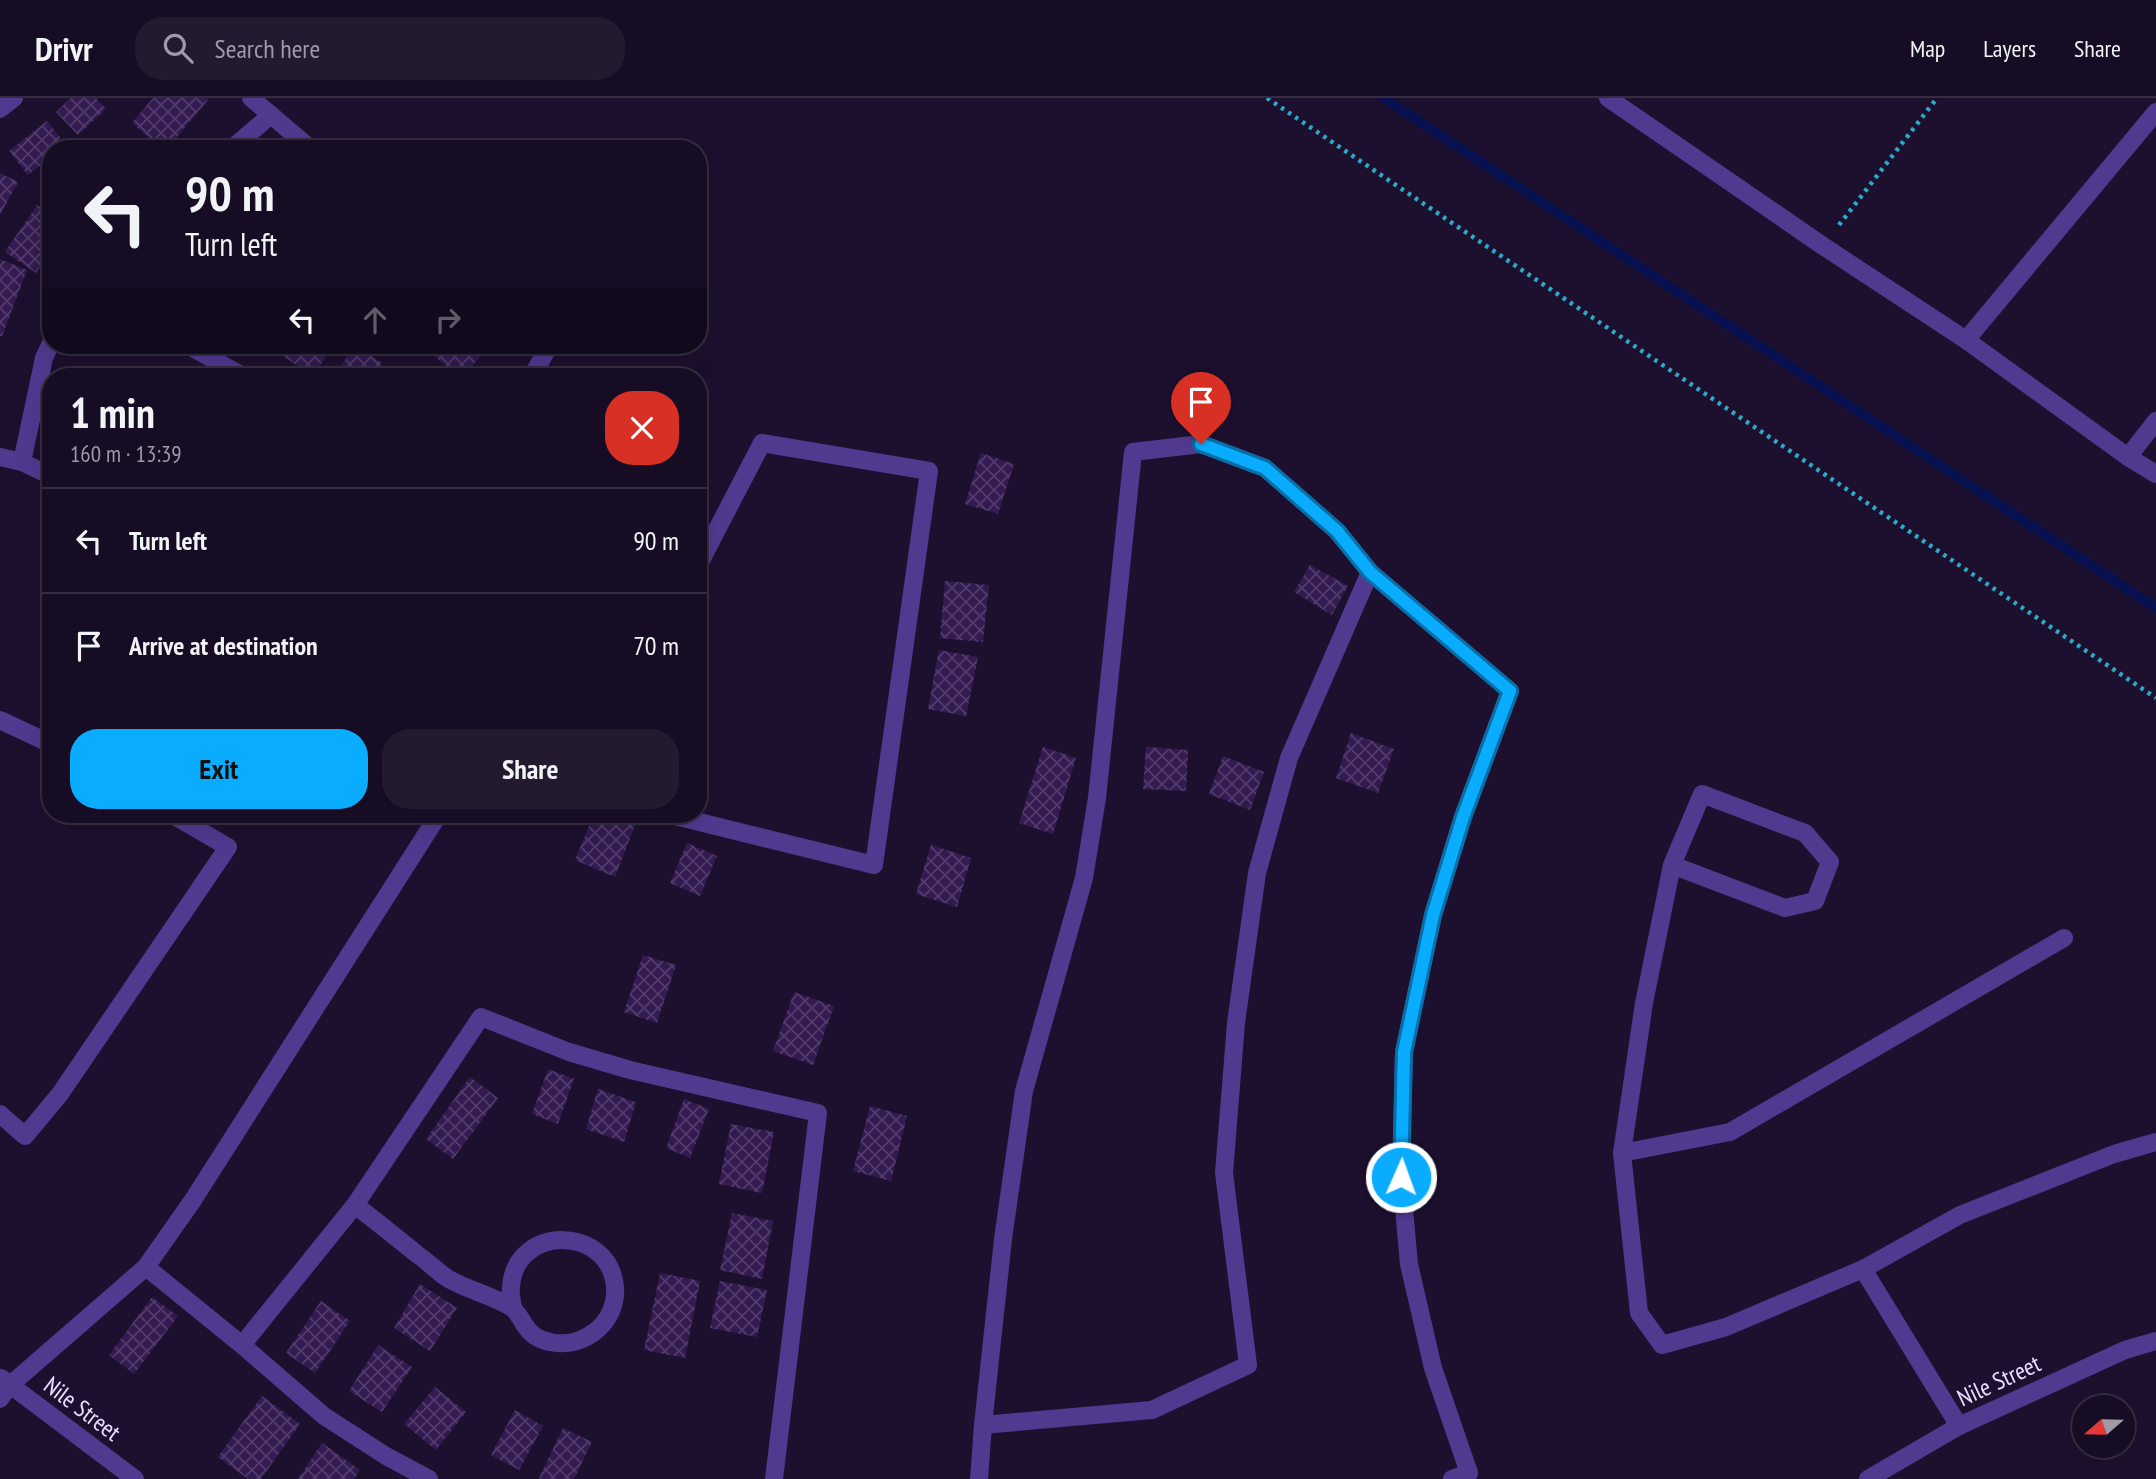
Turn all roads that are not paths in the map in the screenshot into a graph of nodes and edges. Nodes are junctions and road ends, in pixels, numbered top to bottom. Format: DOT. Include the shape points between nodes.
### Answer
graph roads {
  1 [pos="14,98"];
  2 [pos="251,98"];
  3 [pos="1608,98"];
  4 [pos="0,109"];
  5 [pos="2156,112"];
  6 [pos="271,115"];
  7 [pos="242,140"];
  8 [pos="300,140"];
  9 [pos="1966,340"];
  10 [pos="46,354"];
  11 [pos="203,354"];
  12 [pos="229,368"];
  13 [pos="2156,421"];
  14 [pos="0,457"];
  15 [pos="2128,457"];
  16 [pos="22,462"];
  17 [pos="42,472"];
  18 [pos="2156,474"];
  19 [pos="707,549"];
  20 [pos="1370,572"];
  21 [pos="0,720"];
  22 [pos="42,740"];
  23 [pos="187,823"];
  24 [pos="433,823"];
  25 [pos="704,823"];
  26 [pos="1672,865"];
  27 [pos="2064,938"];
  28 [pos="0,1114"];
  29 [pos="2156,1142"];
  30 [pos="1622,1153"];
  31 [pos="355,1205"];
  32 [pos="146,1267"];
  33 [pos="1863,1269"];
  34 [pos="513,1308"];
  35 [pos="2156,1341"];
  36 [pos="242,1345"];
  37 [pos="3,1387"];
  38 [pos="983,1425"];
  39 [pos="1959,1426"];
  40 [pos="135,1479"];
  41 [pos="429,1479"];
  42 [pos="774,1479"];
  43 [pos="979,1479"];
  44 [pos="1452,1479"];
  45 [pos="1868,1479"];
  1 -- 4 [label="street"];
  2 -- 6 [label="street"];
  3 -- 9 [label="street"];
  5 -- 9 [label="street"];
  6 -- 7 [label="street"];
  6 -- 8 [label="street"];
  9 -- 15 [label="street"];
  10 -- 16 [label="street"];
  11 -- 12 [label="street"];
  13 -- 15 [label="street"];
  14 -- 16 [label="street"];
  15 -- 18 [label="street"];
  16 -- 17 [label="street"];
  19 -- 25 [label="street" via="762,443 929,471 874,865"];
  20 -- 38 [label="street" via="1289,758 1257,873 1236,1023 1224,1172 1248,1365 1152,1410"];
  20 -- 38 [label="street" via="1337,531 1265,468 1201,444 1133,452 1097,798 1084,878 1024,1091"];
  20 -- 44 [label="street" via="1510,691 1433,915 1404,1052 1401,1177 1409,1264 1433,1368 1469,1473"];
  21 -- 22 [label="street"];
  23 -- 28 [label="street" via="228,847 60,1094 25,1136"];
  24 -- 32 [label="street"];
  26 -- 26 [label="street" via="1785,908 1815,901 1830,862 1805,833 1702,794"];
  26 -- 30 [label="street" via="1644,1003"];
  27 -- 30 [label="street" via="1730,1132"];
  29 -- 33 [label="street" via="1960,1215"];
  30 -- 33 [label="street" via="1639,1313 1662,1345 1726,1328"];
  31 -- 34 [label="street" via="448,1279"];
  31 -- 36 [label="street"];
  31 -- 42 [label="street" via="481,1017 630,1070 818,1113"];
  32 -- 36 [label="street"];
  32 -- 37 [label="street"];
  33 -- 39 [label="street"];
  34 -- 34 [label="street" via="524,1327 542,1340 563,1344 585,1339 602,1327 613,1307 615,1286 608,1265 593,1248 573,1240 551,1240 531,1249 517,1265 511,1287"];
  35 -- 39 [label="street, Nile Street" via="2125,1350"];
  36 -- 41 [label="street" via="324,1416"];
  37 -- 40 [label="street, Nile Street"];
  38 -- 43 [label="street"];
  39 -- 45 [label="street, Nile Street"];
}
